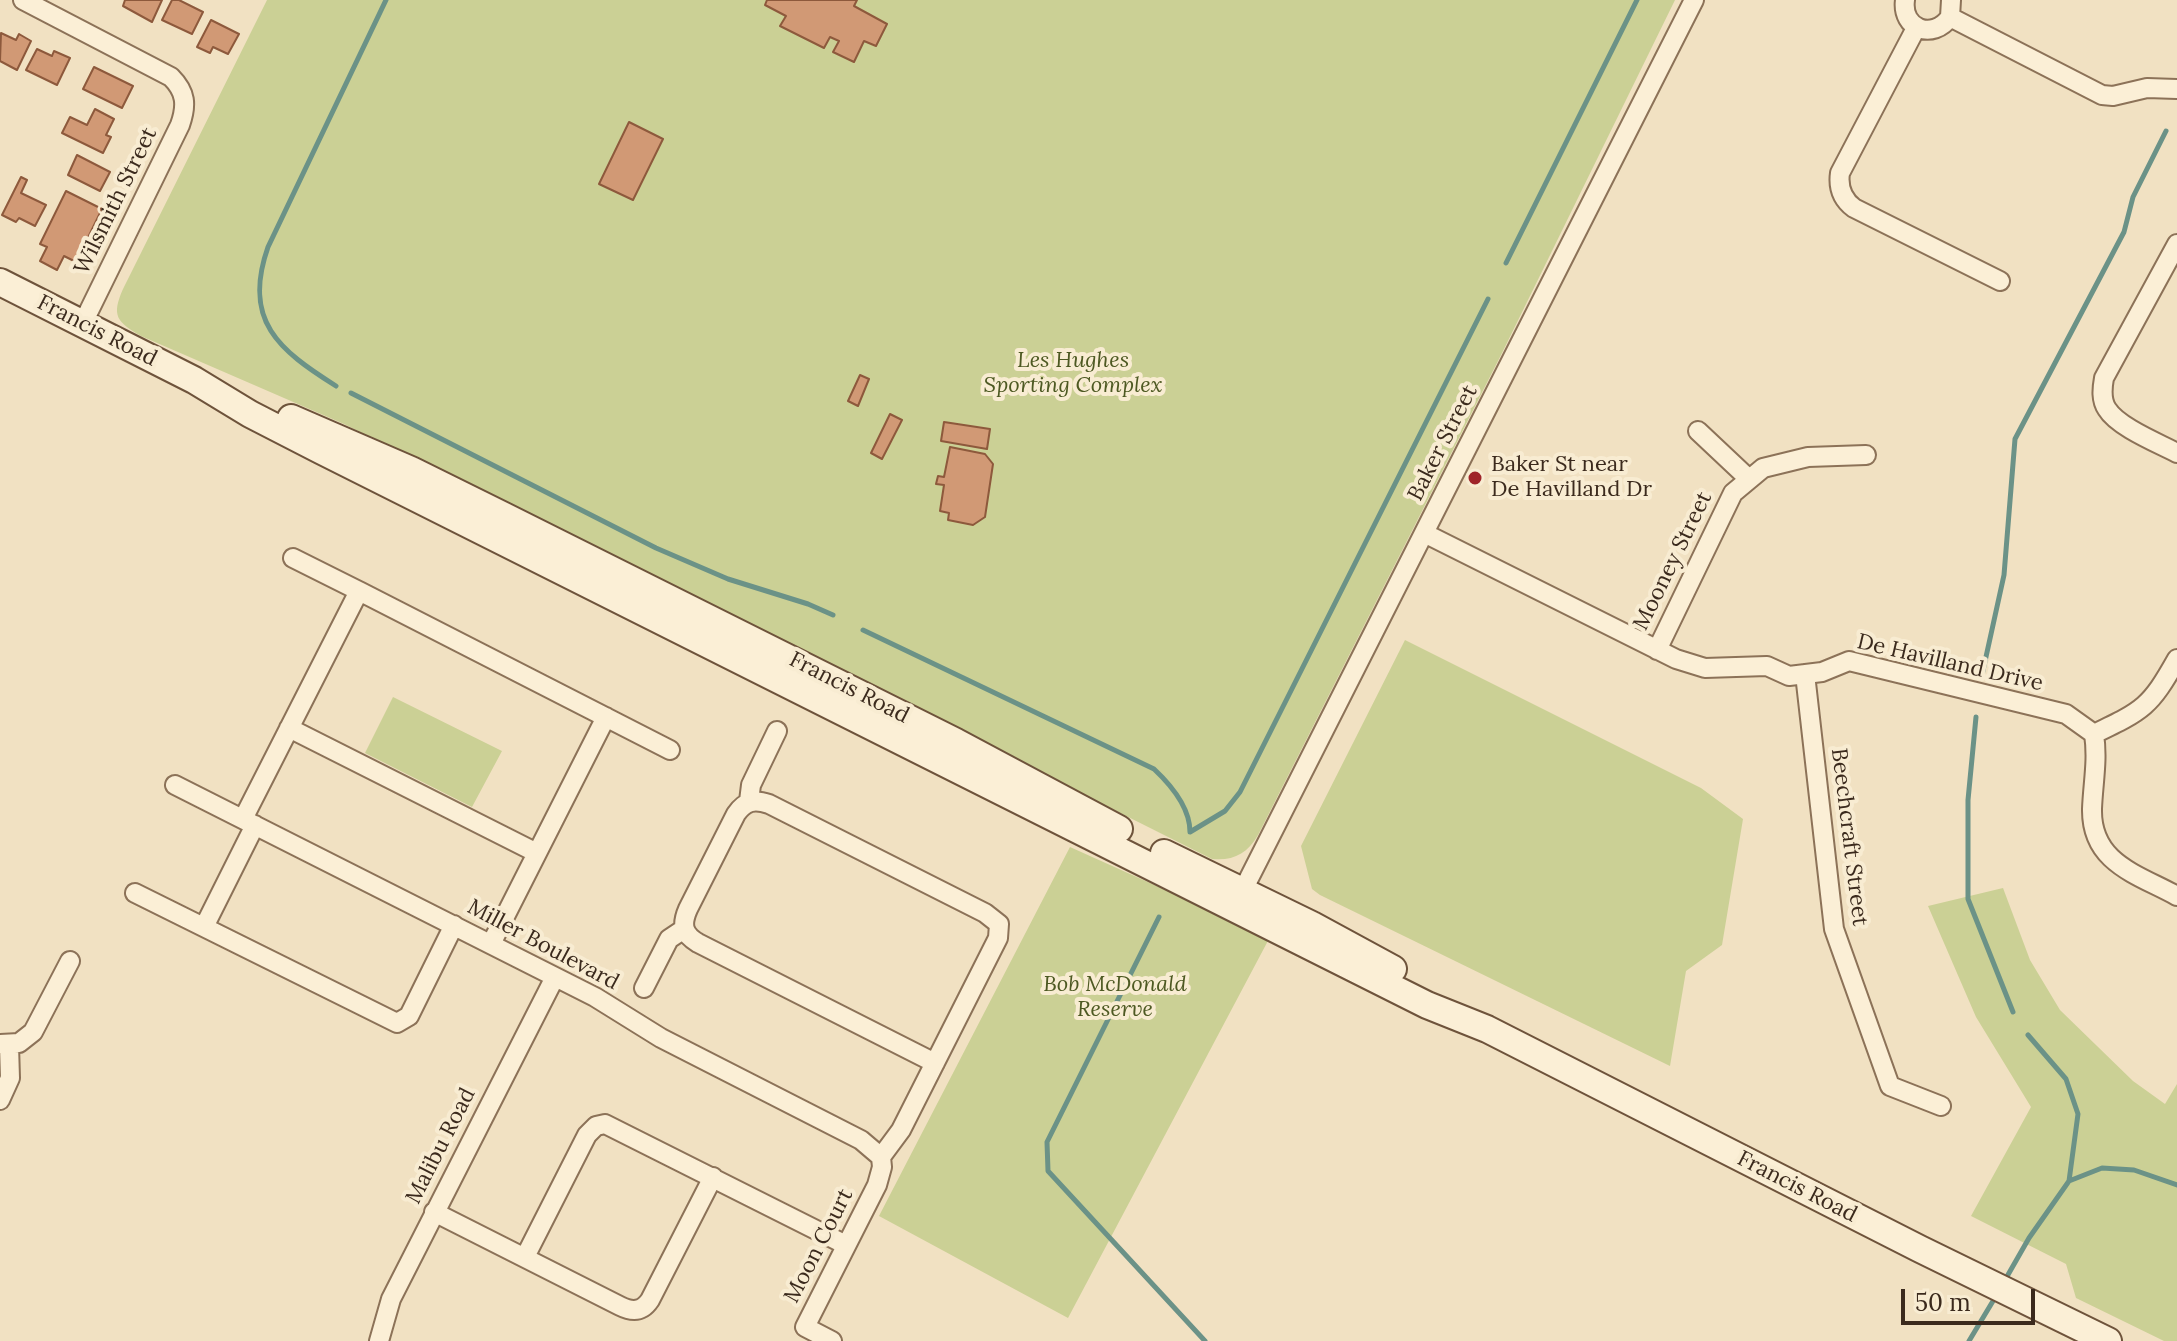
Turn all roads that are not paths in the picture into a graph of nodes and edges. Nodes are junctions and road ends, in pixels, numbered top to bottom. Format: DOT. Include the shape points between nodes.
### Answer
graph roads {
  1 [pos="23,0"];
  2 [pos="1694,0"];
  3 [pos="1905,0"];
  4 [pos="1950,8"];
  5 [pos="1916,28"];
  6 [pos="2177,89"];
  7 [pos="2177,244"];
  8 [pos="2000,281"];
  9 [pos="0,282"];
  10 [pos="83,323"];
  11 [pos="1698,431"];
  12 [pos="2177,453"];
  13 [pos="1866,455"];
  14 [pos="1749,479"];
  15 [pos="1424,533"];
  16 [pos="293,558"];
  17 [pos="359,591"];
  18 [pos="1657,650"];
  19 [pos="2177,659"];
  20 [pos="1805,674"];
  21 [pos="606,717"];
  22 [pos="289,728"];
  23 [pos="777,731"];
  24 [pos="2094,734"];
  25 [pos="670,750"];
  26 [pos="175,785"];
  27 [pos="749,801"];
  28 [pos="249,822"];
  29 [pos="537,853"];
  30 [pos="135,893"];
  31 [pos="2177,896"];
  32 [pos="1239,900"];
  33 [pos="454,925"];
  34 [pos="204,927"];
  35 [pos="684,929"];
  36 [pos="491,944"];
  37 [pos="70,961"];
  38 [pos="555,977"];
  39 [pos="644,988"];
  40 [pos="4,1045"];
  41 [pos="935,1063"];
  42 [pos="0,1100"];
  43 [pos="1941,1106"];
  44 [pos="881,1157"];
  45 [pos="713,1177"];
  46 [pos="434,1212"];
  47 [pos="846,1245"];
  48 [pos="525,1257"];
  49 [pos="379,1341"];
  50 [pos="832,1341"];
  51 [pos="2108,1341"];
  1 -- 10 [label="street, Wilsmith Street" via="171,77 185,97 180,125"];
  2 -- 15 [label="street, Baker Street"];
  3 -- 5 [label="street" via="1906,17"];
  4 -- 5 [label="street" via="1939,28"];
  4 -- 6 [label="street" via="2102,95"];
  5 -- 8 [label="street" via="1840,173 1842,195 1854,208"];
  7 -- 12 [label="street" via="2104,378 2102,392 2106,408 2118,420"];
  9 -- 10 [label="main road, Francis Road"];
  10 -- 32 [label="main road, Francis Road" via="306,443"];
  11 -- 14 [label="street"];
  13 -- 14 [label="street, Mooney Street" via="1808,457 1763,468"];
  14 -- 18 [label="street, Mooney Street" via="1733,493"];
  15 -- 18 [label="street, De Havilland Drive"];
  15 -- 32 [label="street, Baker Street"];
  16 -- 17 [label="street"];
  17 -- 21 [label="street"];
  17 -- 22 [label="street"];
  18 -- 20 [label="street, De Havilland Drive" via="1705,668 1767,666 1789,676"];
  19 -- 24 [label="street" via="2142,710"];
  20 -- 24 [label="street, De Havilland Drive" via="1849,661 2066,714"];
  20 -- 43 [label="street, Beechcraft Street" via="1834,929 1890,1086"];
  21 -- 25 [label="street"];
  21 -- 29 [label="street"];
  22 -- 28 [label="street"];
  22 -- 29 [label="street"];
  23 -- 27 [label="street" via="751,785"];
  24 -- 31 [label="street" via="2096,841 2114,862"];
  26 -- 28 [label="street, Miller Boulevard"];
  27 -- 35 [label="street" via="736,814 685,915"];
  27 -- 41 [label="street" via="769,804 997,921 998,938"];
  28 -- 33 [label="street, Miller Boulevard"];
  28 -- 34 [label="street"];
  29 -- 36 [label="street"];
  30 -- 34 [label="street"];
  32 -- 51 [label="main road, Francis Road" via="1359,949 1487,1029"];
  33 -- 34 [label="street" via="409,1016 397,1023"];
  33 -- 36 [label="street, Miller Boulevard"];
  35 -- 39 [label="street" via="669,939"];
  35 -- 41 [label="street" via="698,943"];
  36 -- 38 [label="street, Miller Boulevard"];
  37 -- 40 [label="street" via="33,1032 24,1041"];
  38 -- 44 [label="street, Miller Boulevard" via="661,1038 861,1140"];
  38 -- 46 [label="street, Malibu Road"];
  40 -- 42 [label="street" via="10,1078"];
  41 -- 44 [label="street" via="898,1136"];
  44 -- 47 [label="street, Moon Court" via="880,1178"];
  45 -- 47 [label="street"];
  45 -- 48 [label="street" via="609,1126 596,1126"];
  45 -- 48 [label="street" via="640,1310 626,1309"];
  46 -- 48 [label="street"];
  46 -- 49 [label="street, Malibu Road" via="391,1299"];
  47 -- 50 [label="street, Moon Court" via="805,1327"];
}
